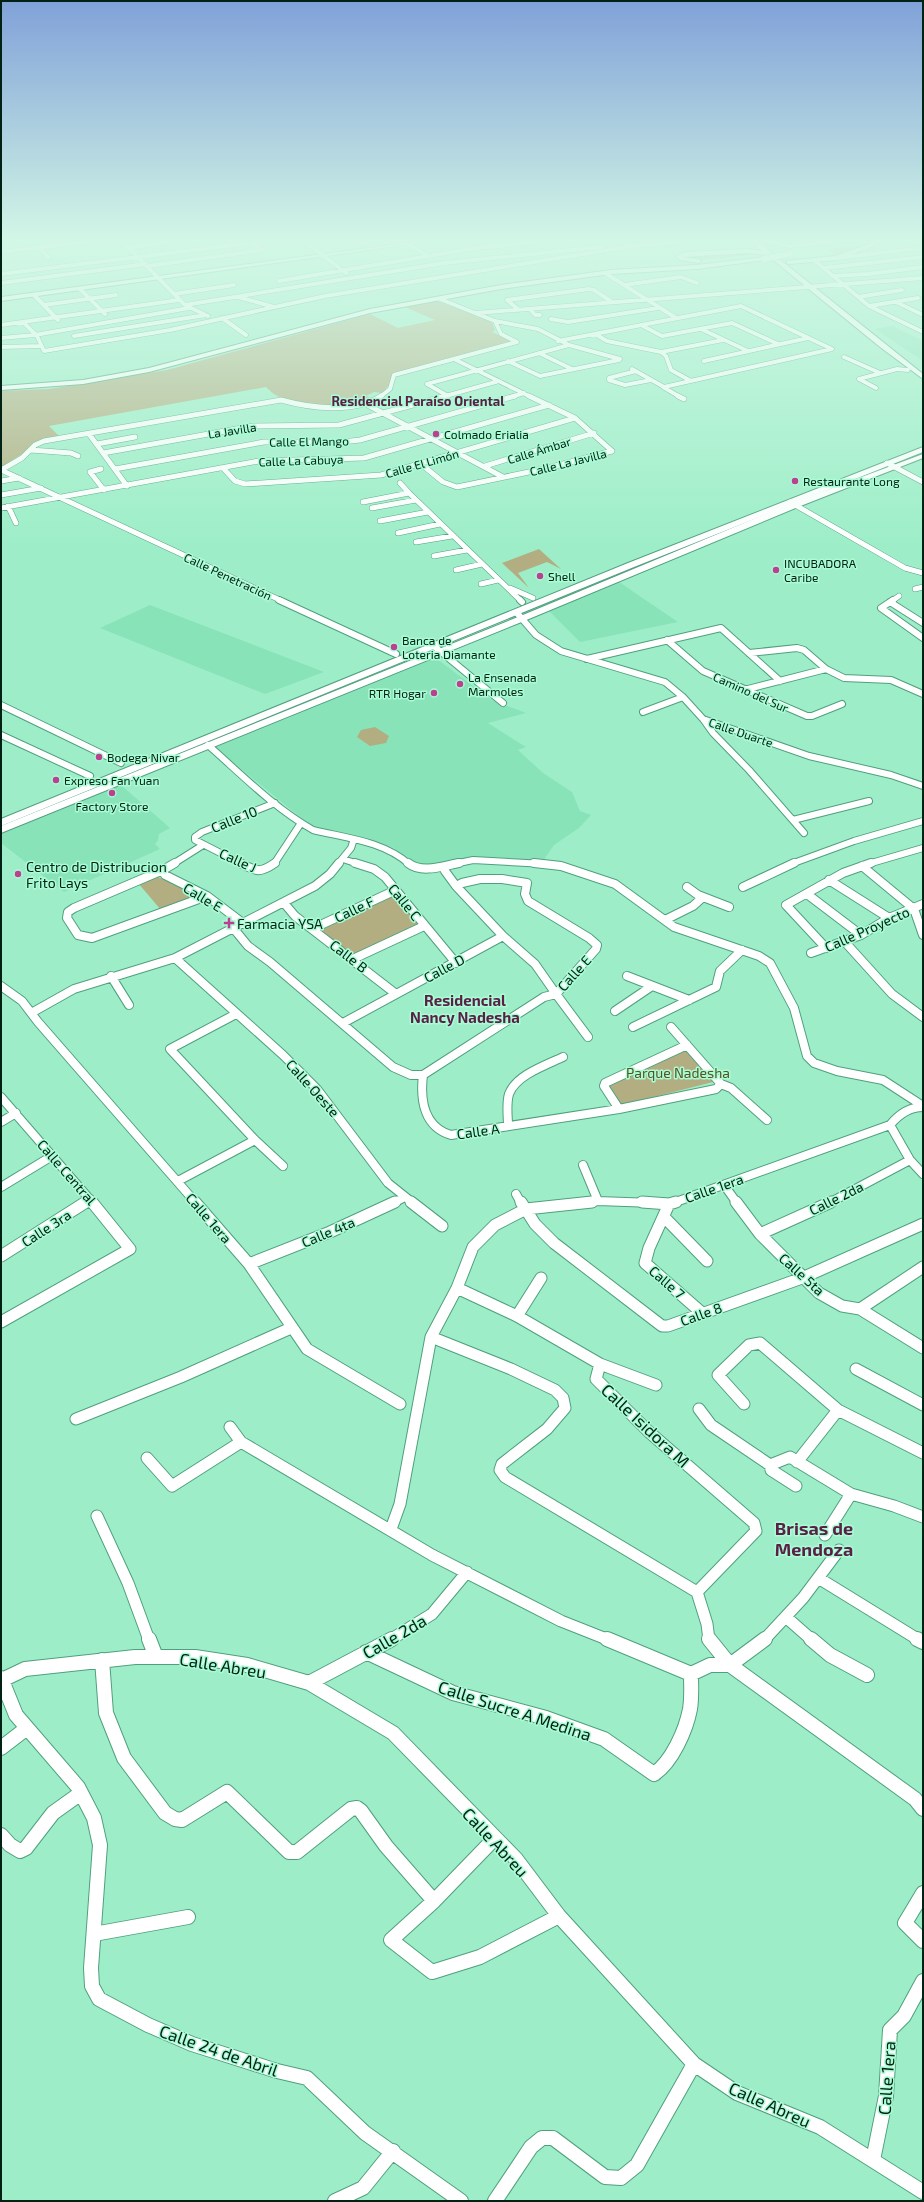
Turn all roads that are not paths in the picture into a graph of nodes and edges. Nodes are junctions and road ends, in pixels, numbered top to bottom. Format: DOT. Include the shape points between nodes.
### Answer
graph roads {
  1 [pos="38,341"];
  2 [pos="79,341"];
  3 [pos="116,341"];
  4 [pos="257,341"];
  5 [pos="515,341"];
  6 [pos="558,341"];
  7 [pos="607,341"];
  8 [pos="720,341"];
  9 [pos="726,341"];
  10 [pos="771,341"];
  11 [pos="794,341"];
  12 [pos="814,341"];
  13 [pos="880,341"];
  14 [pos="880,341"];
  15 [pos="778,344"];
  16 [pos="884,344"];
  17 [pos="569,345"];
  18 [pos="894,345"];
  19 [pos="40,346"];
  20 [pos="1,347"];
  21 [pos="85,347"];
  22 [pos="748,351"];
  23 [pos="661,352"];
  24 [pos="539,353"];
  25 [pos="844,357"];
  26 [pos="454,359"];
  27 [pos="508,361"];
  28 [pos="704,361"];
  29 [pos="127,366"];
  30 [pos="572,369"];
  31 [pos="916,369"];
  32 [pos="476,370"];
  33 [pos="98,372"];
  34 [pos="880,373"];
  35 [pos="77,375"];
  36 [pos="923,377"];
  37 [pos="651,380"];
  38 [pos="499,381"];
  39 [pos="691,381"];
  40 [pos="1,382"];
  41 [pos="923,382"];
  42 [pos="663,387"];
  43 [pos="1,388"];
  44 [pos="876,388"];
  45 [pos="524,393"];
  46 [pos="448,396"];
  47 [pos="684,399"];
  48 [pos="362,402"];
  49 [pos="549,406"];
  50 [pos="385,413"];
  51 [pos="575,418"];
  52 [pos="409,426"];
  53 [pos="594,433"];
  54 [pos="89,434"];
  55 [pos="135,438"];
  56 [pos="434,439"];
  57 [pos="923,442"];
  58 [pos="97,444"];
  59 [pos="923,449"];
  60 [pos="31,450"];
  61 [pos="459,452"];
  62 [pos="103,453"];
  63 [pos="78,456"];
  64 [pos="923,456"];
  65 [pos="421,464"];
  66 [pos="890,465"];
  67 [pos="485,466"];
  68 [pos="223,468"];
  69 [pos="100,469"];
  70 [pos="115,469"];
  71 [pos="1,470"];
  72 [pos="503,477"];
  73 [pos="19,478"];
  74 [pos="1,481"];
  75 [pos="923,482"];
  76 [pos="400,483"];
  77 [pos="127,486"];
  78 [pos="40,488"];
  79 [pos="104,490"];
  80 [pos="409,493"];
  81 [pos="1,495"];
  82 [pos="61,498"];
  83 [pos="416,500"];
  84 [pos="363,502"];
  85 [pos="793,503"];
  86 [pos="8,506"];
  87 [pos="1,508"];
  88 [pos="372,508"];
  89 [pos="428,512"];
  90 [pos="380,521"];
  91 [pos="16,523"];
  92 [pos="440,524"];
  93 [pos="398,533"];
  94 [pos="452,536"];
  95 [pos="416,542"];
  96 [pos="467,550"];
  97 [pos="434,556"];
  98 [pos="482,564"];
  99 [pos="456,570"];
  100 [pos="923,573"];
  101 [pos="498,580"];
  102 [pos="481,584"];
  103 [pos="504,585"];
  104 [pos="923,587"];
  105 [pos="915,589"];
  106 [pos="898,596"];
  107 [pos="533,598"];
  108 [pos="522,602"];
  109 [pos="890,602"];
  110 [pos="519,616"];
  111 [pos="923,623"];
  112 [pos="923,638"];
  113 [pos="667,640"];
  114 [pos="437,649"];
  115 [pos="749,653"];
  116 [pos="396,654"];
  117 [pos="585,659"];
  118 [pos="826,669"];
  119 [pos="780,681"];
  120 [pos="744,690"];
  121 [pos="923,694"];
  122 [pos="683,697"];
  123 [pos="503,703"];
  124 [pos="842,704"];
  125 [pos="1,705"];
  126 [pos="643,712"];
  127 [pos="703,719"];
  128 [pos="1,734"];
  129 [pos="208,745"];
  130 [pos="121,763"];
  131 [pos="90,776"];
  132 [pos="923,786"];
  133 [pos="870,801"];
  134 [pos="275,803"];
  135 [pos="1,813"];
  136 [pos="793,820"];
  137 [pos="923,821"];
  138 [pos="1,823"];
  139 [pos="301,823"];
  140 [pos="1,830"];
  141 [pos="804,833"];
  142 [pos="195,837"];
  143 [pos="354,839"];
  144 [pos="203,845"];
  145 [pos="923,848"];
  146 [pos="343,859"];
  147 [pos="862,866"];
  148 [pos="163,870"];
  149 [pos="445,871"];
  150 [pos="829,880"];
  151 [pos="456,886"];
  152 [pos="687,888"];
  153 [pos="743,888"];
  154 [pos="396,890"];
  155 [pos="807,894"];
  156 [pos="207,896"];
  157 [pos="704,897"];
  158 [pos="284,903"];
  159 [pos="923,904"];
  160 [pos="729,907"];
  161 [pos="914,909"];
  162 [pos="889,918"];
  163 [pos="666,920"];
  164 [pos="244,924"];
  165 [pos="424,926"];
  166 [pos="234,929"];
  167 [pos="312,929"];
  168 [pos="861,935"];
  169 [pos="923,935"];
  170 [pos="503,936"];
  171 [pos="844,941"];
  172 [pos="826,948"];
  173 [pos="742,950"];
  174 [pos="811,953"];
  175 [pos="175,958"];
  176 [pos="353,959"];
  177 [pos="456,963"];
  178 [pos="112,976"];
  179 [pos="627,976"];
  180 [pos="1,986"];
  181 [pos="652,986"];
  182 [pos="396,994"];
  183 [pos="556,994"];
  184 [pos="689,1000"];
  185 [pos="129,1005"];
  186 [pos="615,1011"];
  187 [pos="33,1012"];
  188 [pos="236,1014"];
  189 [pos="923,1017"];
  190 [pos="343,1023"];
  191 [pos="633,1027"];
  192 [pos="670,1027"];
  193 [pos="588,1037"];
  194 [pos="687,1045"];
  195 [pos="563,1057"];
  196 [pos="423,1075"];
  197 [pos="720,1084"];
  198 [pos="1,1097"];
  199 [pos="920,1106"];
  200 [pos="619,1109"];
  201 [pos="16,1113"];
  202 [pos="923,1115"];
  203 [pos="767,1120"];
  204 [pos="1,1122"];
  205 [pos="890,1125"];
  206 [pos="508,1126"];
  207 [pos="255,1140"];
  208 [pos="52,1156"];
  209 [pos="910,1160"];
  210 [pos="583,1165"];
  211 [pos="283,1166"];
  212 [pos="923,1174"];
  213 [pos="178,1181"];
  214 [pos="724,1186"];
  215 [pos="1,1187"];
  216 [pos="516,1194"];
  217 [pos="405,1197"];
  218 [pos="90,1199"];
  219 [pos="598,1201"];
  220 [pos="669,1204"];
  221 [pos="526,1209"];
  222 [pos="666,1219"];
  223 [pos="923,1224"];
  224 [pos="442,1226"];
  225 [pos="760,1234"];
  226 [pos="1,1256"];
  227 [pos="707,1262"];
  228 [pos="249,1264"];
  229 [pos="923,1267"];
  230 [pos="541,1278"];
  231 [pos="802,1278"];
  232 [pos="457,1288"];
  233 [pos="860,1309"];
  234 [pos="702,1313"];
  235 [pos="517,1316"];
  236 [pos="1,1322"];
  237 [pos="291,1328"];
  238 [pos="431,1337"];
  239 [pos="923,1348"];
  240 [pos="600,1364"];
  241 [pos="856,1369"];
  242 [pos="656,1385"];
  243 [pos="400,1404"];
  244 [pos="744,1404"];
  245 [pos="923,1405"];
  246 [pos="699,1409"];
  247 [pos="838,1410"];
  248 [pos="76,1419"];
  249 [pos="230,1427"];
  250 [pos="241,1442"];
  251 [pos="923,1452"];
  252 [pos="147,1458"];
  253 [pos="794,1460"];
  254 [pos="770,1465"];
  255 [pos="796,1486"];
  256 [pos="851,1494"];
  257 [pos="97,1516"];
  258 [pos="923,1517"];
  259 [pos="391,1529"];
  260 [pos="825,1535"];
  261 [pos="839,1550"];
  262 [pos="466,1572"];
  263 [pos="820,1579"];
  264 [pos="697,1592"];
  265 [pos="787,1618"];
  266 [pos="923,1642"];
  267 [pos="366,1652"];
  268 [pos="156,1657"];
  269 [pos="102,1660"];
  270 [pos="730,1665"];
  271 [pos="691,1674"];
  272 [pos="866,1675"];
  273 [pos="1,1679"];
  274 [pos="308,1683"];
  275 [pos="27,1728"];
  276 [pos="1,1748"];
  277 [pos="81,1792"];
  278 [pos="920,1802"];
  279 [pos="1,1834"];
  280 [pos="495,1838"];
  281 [pos="923,1893"];
  282 [pos="434,1901"];
  283 [pos="559,1916"];
  284 [pos="188,1917"];
  285 [pos="94,1934"];
  286 [pos="923,1941"];
  287 [pos="923,1981"];
  288 [pos="694,2064"];
  289 [pos="393,2151"];
  290 [pos="873,2160"];
  291 [pos="923,2192"];
  292 [pos="335,2201"];
  293 [pos="461,2201"];
  294 [pos="495,2201"];
  1 -- 19 [label="street"];
  2 -- 21 [label="street"];
  3 -- 21 [label="street"];
  4 -- 43 [label="main road" via="149,370 83,382"];
  5 -- 26 [label="street" via="517,342"];
  6 -- 17 [label="street"];
  7 -- 23 [label="street"];
  8 -- 23 [label="street"];
  9 -- 22 [label="street"];
  10 -- 15 [label="street"];
  11 -- 15 [label="street"];
  12 -- 39 [label="street" via="831,350"];
  13 -- 16 [label="main road"];
  14 -- 16 [label="main road"];
  15 -- 22 [label="street"];
  16 -- 18 [label="main road"];
  16 -- 31 [label="main road"];
  16 -- 31 [label="main road"];
  17 -- 24 [label="street"];
  17 -- 30 [label="street" via="620,360"];
  19 -- 20 [label="street"];
  19 -- 21 [label="street" via="44,351"];
  22 -- 28 [label="street"];
  23 -- 39 [label="street" via="666,356 671,370"];
  24 -- 27 [label="street"];
  24 -- 30 [label="street"];
  25 -- 34 [label="street"];
  26 -- 32 [label="street, Calle La Javilla"];
  26 -- 48 [label="street" via="394,375 388,390"];
  27 -- 30 [label="street" via="540,376"];
  27 -- 32 [label="street"];
  29 -- 33 [label="main road"];
  31 -- 34 [label="street" via="897,369"];
  31 -- 36 [label="main road"];
  31 -- 41 [label="main road"];
  32 -- 38 [label="street, Calle La Javilla"];
  32 -- 46 [label="street" via="427,384"];
  34 -- 44 [label="street" via="859,379"];
  35 -- 40 [label="main road"];
  37 -- 37 [label="street" via="625,386 609,378 634,370"];
  37 -- 42 [label="street"];
  38 -- 45 [label="street, Calle La Javilla"];
  38 -- 46 [label="street, La Javilla"];
  39 -- 42 [label="street"];
  42 -- 47 [label="street"];
  45 -- 49 [label="street, Calle La Javilla"];
  45 -- 52 [label="street, Calle El Mango"];
  46 -- 50 [label="street, La Javilla"];
  48 -- 50 [label="street"];
  48 -- 54 [label="street" via="319,407 281,400"];
  49 -- 51 [label="street, Calle La Javilla"];
  49 -- 56 [label="street, Calle La Cabuya"];
  50 -- 52 [label="street"];
  50 -- 62 [label="street, La Javilla" via="339,425 253,426"];
  51 -- 53 [label="street, Calle La Javilla"];
  51 -- 61 [label="street, Calle El Limón"];
  52 -- 56 [label="street"];
  52 -- 70 [label="street, Calle El Mango" via="351,441 264,442"];
  53 -- 67 [label="street, Calle Ámbar"];
  53 -- 72 [label="street, Calle La Javilla" via="612,451"];
  54 -- 58 [label="street"];
  54 -- 60 [label="street" via="44,441"];
  55 -- 58 [label="street"];
  56 -- 61 [label="street"];
  56 -- 68 [label="street, Calle La Cabuya" via="364,458 266,460"];
  57 -- 107 [label="main road"];
  58 -- 62 [label="street"];
  59 -- 66 [label="main road"];
  60 -- 63 [label="street" via="71,453"];
  60 -- 71 [label="street"];
  61 -- 65 [label="street, Calle El Limón"];
  61 -- 67 [label="street"];
  62 -- 70 [label="street"];
  64 -- 66 [label="street"];
  65 -- 68 [label="street, Calle El Limón" via="396,472 367,476 245,484 235,481"];
  65 -- 72 [label="street, Calle La Javilla" via="452,487"];
  66 -- 75 [label="street"];
  66 -- 85 [label="main road"];
  67 -- 72 [label="street"];
  68 -- 77 [label="street, Calle La Cabuya"];
  69 -- 79 [label="street" via="90,472"];
  70 -- 77 [label="street"];
  71 -- 73 [label="street, Calle Penetración"];
  73 -- 74 [label="street"];
  73 -- 78 [label="street, Calle Penetración"];
  76 -- 80 [label="street"];
  77 -- 79 [label="street, Calle La Cabuya"];
  78 -- 81 [label="street"];
  78 -- 82 [label="street, Calle Penetración"];
  79 -- 82 [label="street, Calle La Cabuya"];
  80 -- 83 [label="street"];
  80 -- 84 [label="street"];
  82 -- 86 [label="street, Calle La Cabuya"];
  82 -- 116 [label="street, Calle Penetración"];
  83 -- 88 [label="street"];
  83 -- 89 [label="street"];
  85 -- 100 [label="street" via="905,568"];
  85 -- 110 [label="main road"];
  86 -- 87 [label="street, Calle La Cabuya"];
  86 -- 91 [label="street"];
  89 -- 90 [label="street"];
  89 -- 92 [label="street"];
  92 -- 93 [label="street"];
  92 -- 94 [label="street"];
  94 -- 95 [label="street"];
  94 -- 96 [label="street"];
  96 -- 97 [label="street"];
  96 -- 98 [label="street"];
  98 -- 99 [label="street"];
  98 -- 101 [label="street"];
  101 -- 102 [label="street"];
  101 -- 103 [label="street"];
  103 -- 107 [label="street"];
  103 -- 108 [label="street"];
  104 -- 105 [label="street"];
  106 -- 109 [label="street"];
  107 -- 108 [label="main road"];
  108 -- 116 [label="main road"];
  109 -- 111 [label="street"];
  109 -- 112 [label="street" via="881,608"];
  110 -- 114 [label="main road"];
  110 -- 117 [label="street, Calle Duarte" via="527,627 546,643"];
  113 -- 115 [label="street" via="721,628"];
  113 -- 117 [label="street"];
  113 -- 120 [label="street, Camino del Sur" via="703,671"];
  114 -- 123 [label="street"];
  114 -- 129 [label="street"];
  114 -- 138 [label="main road"];
  115 -- 118 [label="street" via="797,648 804,650"];
  115 -- 119 [label="street"];
  116 -- 130 [label="main road"];
  117 -- 122 [label="street, Calle Duarte" via="665,682"];
  118 -- 119 [label="street"];
  118 -- 121 [label="street" via="844,678 891,680"];
  119 -- 120 [label="street"];
  120 -- 124 [label="street, Camino del Sur" via="809,717"];
  122 -- 126 [label="street"];
  122 -- 127 [label="street, Calle Duarte"];
  125 -- 130 [label="street"];
  127 -- 132 [label="street, Calle Duarte" via="809,756 891,775"];
  127 -- 136 [label="street"];
  128 -- 131 [label="street"];
  129 -- 134 [label="street"];
  129 -- 140 [label="street"];
  130 -- 131 [label="main road"];
  131 -- 135 [label="main road"];
  133 -- 136 [label="street"];
  134 -- 139 [label="street"];
  134 -- 142 [label="street, Calle 10"];
  136 -- 141 [label="street"];
  137 -- 153 [label="street" via="799,860 774,870"];
  139 -- 143 [label="street" via="313,830"];
  139 -- 144 [label="street, Calle J" via="275,863 262,871 254,870"];
  142 -- 144 [label="street, Calle J" via="195,840"];
  143 -- 146 [label="street"];
  143 -- 163 [label="street" via="382,846 418,869 426,870 473,860 493,859 561,866 621,887"];
  144 -- 148 [label="street, Calle 10"];
  145 -- 147 [label="street"];
  146 -- 154 [label="street, Calle C" via="374,869"];
  146 -- 158 [label="street" via="315,886"];
  147 -- 150 [label="street"];
  147 -- 161 [label="street"];
  148 -- 156 [label="street, Calle E" via="165,875"];
  148 -- 156 [label="street, Calle 10" via="68,912 67,918 78,935 87,938"];
  149 -- 151 [label="street"];
  150 -- 155 [label="street"];
  150 -- 162 [label="street"];
  151 -- 170 [label="street"];
  151 -- 183 [label="street, Calle E" via="465,881 487,879 528,883 525,894 528,901 594,942 596,949"];
  152 -- 157 [label="street"];
  154 -- 165 [label="street, Calle C"];
  154 -- 167 [label="street, Calle F"];
  155 -- 168 [label="street"];
  155 -- 172 [label="street" via="786,906"];
  156 -- 164 [label="street, Calle E"];
  157 -- 160 [label="street"];
  157 -- 163 [label="street" via="693,906"];
  158 -- 164 [label="street"];
  158 -- 167 [label="street, Calle B" via="295,916"];
  159 -- 161 [label="street, Calle Proyecto"];
  161 -- 162 [label="street, Calle Proyecto"];
  161 -- 169 [label="street"];
  162 -- 168 [label="street, Calle Proyecto"];
  163 -- 173 [label="street" via="688,934"];
  164 -- 166 [label="street"];
  165 -- 176 [label="street"];
  165 -- 177 [label="street, Calle C"];
  166 -- 175 [label="street"];
  166 -- 190 [label="street" via="248,946"];
  167 -- 176 [label="street, Calle B"];
  168 -- 171 [label="street, Calle Proyecto"];
  170 -- 177 [label="street, Calle D"];
  170 -- 183 [label="street" via="535,964"];
  171 -- 172 [label="street, Calle Proyecto"];
  171 -- 189 [label="street" via="892,994"];
  172 -- 174 [label="street, Calle Proyecto"];
  173 -- 184 [label="street" via="720,971 716,987"];
  173 -- 199 [label="street" via="770,963 794,1008 808,1056 814,1063 837,1071 883,1080"];
  175 -- 178 [label="street"];
  175 -- 188 [label="street, Calle Oeste"];
  176 -- 182 [label="street, Calle B"];
  177 -- 182 [label="street, Calle D"];
  178 -- 185 [label="street"];
  178 -- 187 [label="street" via="74,989"];
  179 -- 181 [label="street"];
  180 -- 187 [label="street, Calle 1era"];
  181 -- 184 [label="street"];
  181 -- 186 [label="street"];
  182 -- 190 [label="street, Calle D"];
  183 -- 193 [label="street"];
  183 -- 196 [label="street, Calle E" via="544,997"];
  184 -- 191 [label="street"];
  187 -- 213 [label="street, Calle 1era" via="38,1022"];
  188 -- 207 [label="street" via="170,1049"];
  188 -- 217 [label="street, Calle Oeste" via="318,1089 388,1183"];
  190 -- 196 [label="street" via="393,1066 411,1075"];
  192 -- 194 [label="street"];
  194 -- 197 [label="street"];
  194 -- 200 [label="street" via="605,1083 604,1086"];
  195 -- 206 [label="street" via="540,1068 513,1088 508,1106"];
  196 -- 206 [label="street, Calle A" via="422,1100 425,1110 436,1130 442,1134 451,1135"];
  197 -- 200 [label="street, Calle A" via="712,1090"];
  197 -- 203 [label="street" via="731,1088"];
  198 -- 201 [label="street, Calle Central"];
  199 -- 202 [label="street"];
  199 -- 205 [label="street, Calle 1era" via="897,1116"];
  200 -- 206 [label="street, Calle A"];
  201 -- 204 [label="street"];
  201 -- 208 [label="street, Calle Central"];
  205 -- 209 [label="street"];
  205 -- 214 [label="street, Calle 1era"];
  207 -- 211 [label="street"];
  207 -- 213 [label="street"];
  208 -- 215 [label="street"];
  208 -- 218 [label="street, Calle Central"];
  209 -- 212 [label="street"];
  209 -- 225 [label="street, Calle 2da" via="841,1197"];
  210 -- 219 [label="street"];
  213 -- 228 [label="street, Calle 1era"];
  214 -- 220 [label="street, Calle 1era"];
  214 -- 225 [label="street, Calle 5ta"];
  216 -- 221 [label="street, Calle 8"];
  217 -- 224 [label="street, Calle Oeste"];
  217 -- 228 [label="street, Calle 4ta" via="330,1232"];
  218 -- 226 [label="street, Calle 3ra"];
  218 -- 236 [label="street, Calle Central" via="130,1249"];
  219 -- 220 [label="street, Calle 1era" via="634,1200"];
  219 -- 221 [label="street, Calle 1era"];
  220 -- 222 [label="street, Calle 7"];
  221 -- 232 [label="street, Calle 1era" via="495,1226 473,1247"];
  221 -- 234 [label="street, Calle 8" via="535,1224 554,1243 662,1326"];
  222 -- 227 [label="street"];
  222 -- 234 [label="street, Calle 7" via="646,1252 645,1263"];
  223 -- 231 [label="street, Calle 8"];
  225 -- 231 [label="street, Calle 5ta"];
  228 -- 237 [label="street, Calle 1era"];
  229 -- 233 [label="street"];
  230 -- 235 [label="street"];
  231 -- 233 [label="street, Calle 5ta" via="819,1293 842,1306"];
  231 -- 234 [label="street, Calle 8"];
  232 -- 235 [label="street, Calle Isidora M"];
  232 -- 238 [label="street, Calle 1era"];
  233 -- 239 [label="street, Calle 5ta"];
  235 -- 240 [label="street, Calle Isidora M"];
  237 -- 243 [label="street, Calle 1era" via="307,1350"];
  237 -- 248 [label="street" via="181,1377"];
  238 -- 259 [label="street, Calle 1era" via="400,1504"];
  238 -- 264 [label="street" via="511,1370 561,1395 564,1402 562,1415 502,1464 500,1470 505,1476"];
  240 -- 242 [label="street"];
  240 -- 264 [label="street, Calle Isidora M" via="596,1379 650,1432 756,1527 756,1531"];
  241 -- 245 [label="street"];
  244 -- 247 [label="street" via="718,1375 749,1345 760,1343"];
  246 -- 254 [label="street" via="711,1425"];
  247 -- 251 [label="street"];
  247 -- 253 [label="street"];
  249 -- 250 [label="street"];
  250 -- 252 [label="street" via="172,1486"];
  250 -- 259 [label="street"];
  253 -- 254 [label="street" via="784,1458"];
  253 -- 256 [label="street"];
  254 -- 255 [label="street" via="771,1470"];
  256 -- 258 [label="street"];
  256 -- 260 [label="street"];
  257 -- 268 [label="street" via="128,1583"];
  259 -- 262 [label="street" via="432,1555"];
  261 -- 263 [label="street"];
  262 -- 267 [label="street, Calle 2da" via="432,1614 398,1636"];
  262 -- 271 [label="street" via="561,1621"];
  263 -- 265 [label="street"];
  263 -- 266 [label="street"];
  264 -- 270 [label="street" via="709,1639"];
  265 -- 270 [label="street" via="765,1640"];
  265 -- 272 [label="street" via="830,1655"];
  267 -- 271 [label="street, Calle Sucre A Medina" via="453,1694 546,1718 604,1739 651,1773 658,1773 682,1731 692,1694"];
  267 -- 274 [label="street, Calle 2da"];
  268 -- 269 [label="street, Calle Abreu"];
  268 -- 274 [label="street, Calle Abreu" via="195,1657 247,1665"];
  269 -- 273 [label="street, Calle Abreu" via="25,1669"];
  269 -- 282 [label="street" via="106,1712 122,1751 166,1813 182,1820 227,1792 293,1853 351,1808 357,1808"];
  270 -- 271 [label="street" via="718,1662"];
  270 -- 278 [label="street"];
  273 -- 275 [label="street, Calle 24 de Abril" via="16,1715"];
  274 -- 280 [label="street, Calle Abreu" via="393,1732"];
  275 -- 276 [label="street"];
  275 -- 277 [label="street, Calle 24 de Abril"];
  277 -- 279 [label="street" via="53,1813 26,1848 20,1851 10,1845"];
  277 -- 285 [label="street, Calle 24 de Abril" via="94,1818 100,1845"];
  280 -- 282 [label="street"];
  280 -- 283 [label="street, Calle Abreu" via="516,1859"];
  281 -- 286 [label="street" via="905,1924"];
  282 -- 283 [label="street" via="390,1940 432,1972 480,1957"];
  283 -- 288 [label="street, Calle Abreu"];
  284 -- 285 [label="street"];
  285 -- 289 [label="street, Calle 24 de Abril" via="90,1968 92,1986 99,1999 148,2025 192,2044 307,2078 364,2133"];
  287 -- 290 [label="street, Calle 1era" via="904,2016 890,2030 889,2078 883,2125"];
  288 -- 290 [label="street, Calle Abreu" via="737,2093 820,2127"];
  288 -- 294 [label="street" via="636,2165 621,2178 605,2177 553,2138 542,2138 531,2147"];
  289 -- 292 [label="street" via="363,2188"];
  289 -- 293 [label="street, Calle 24 de Abril"];
  290 -- 291 [label="street, Calle Abreu"];
}
